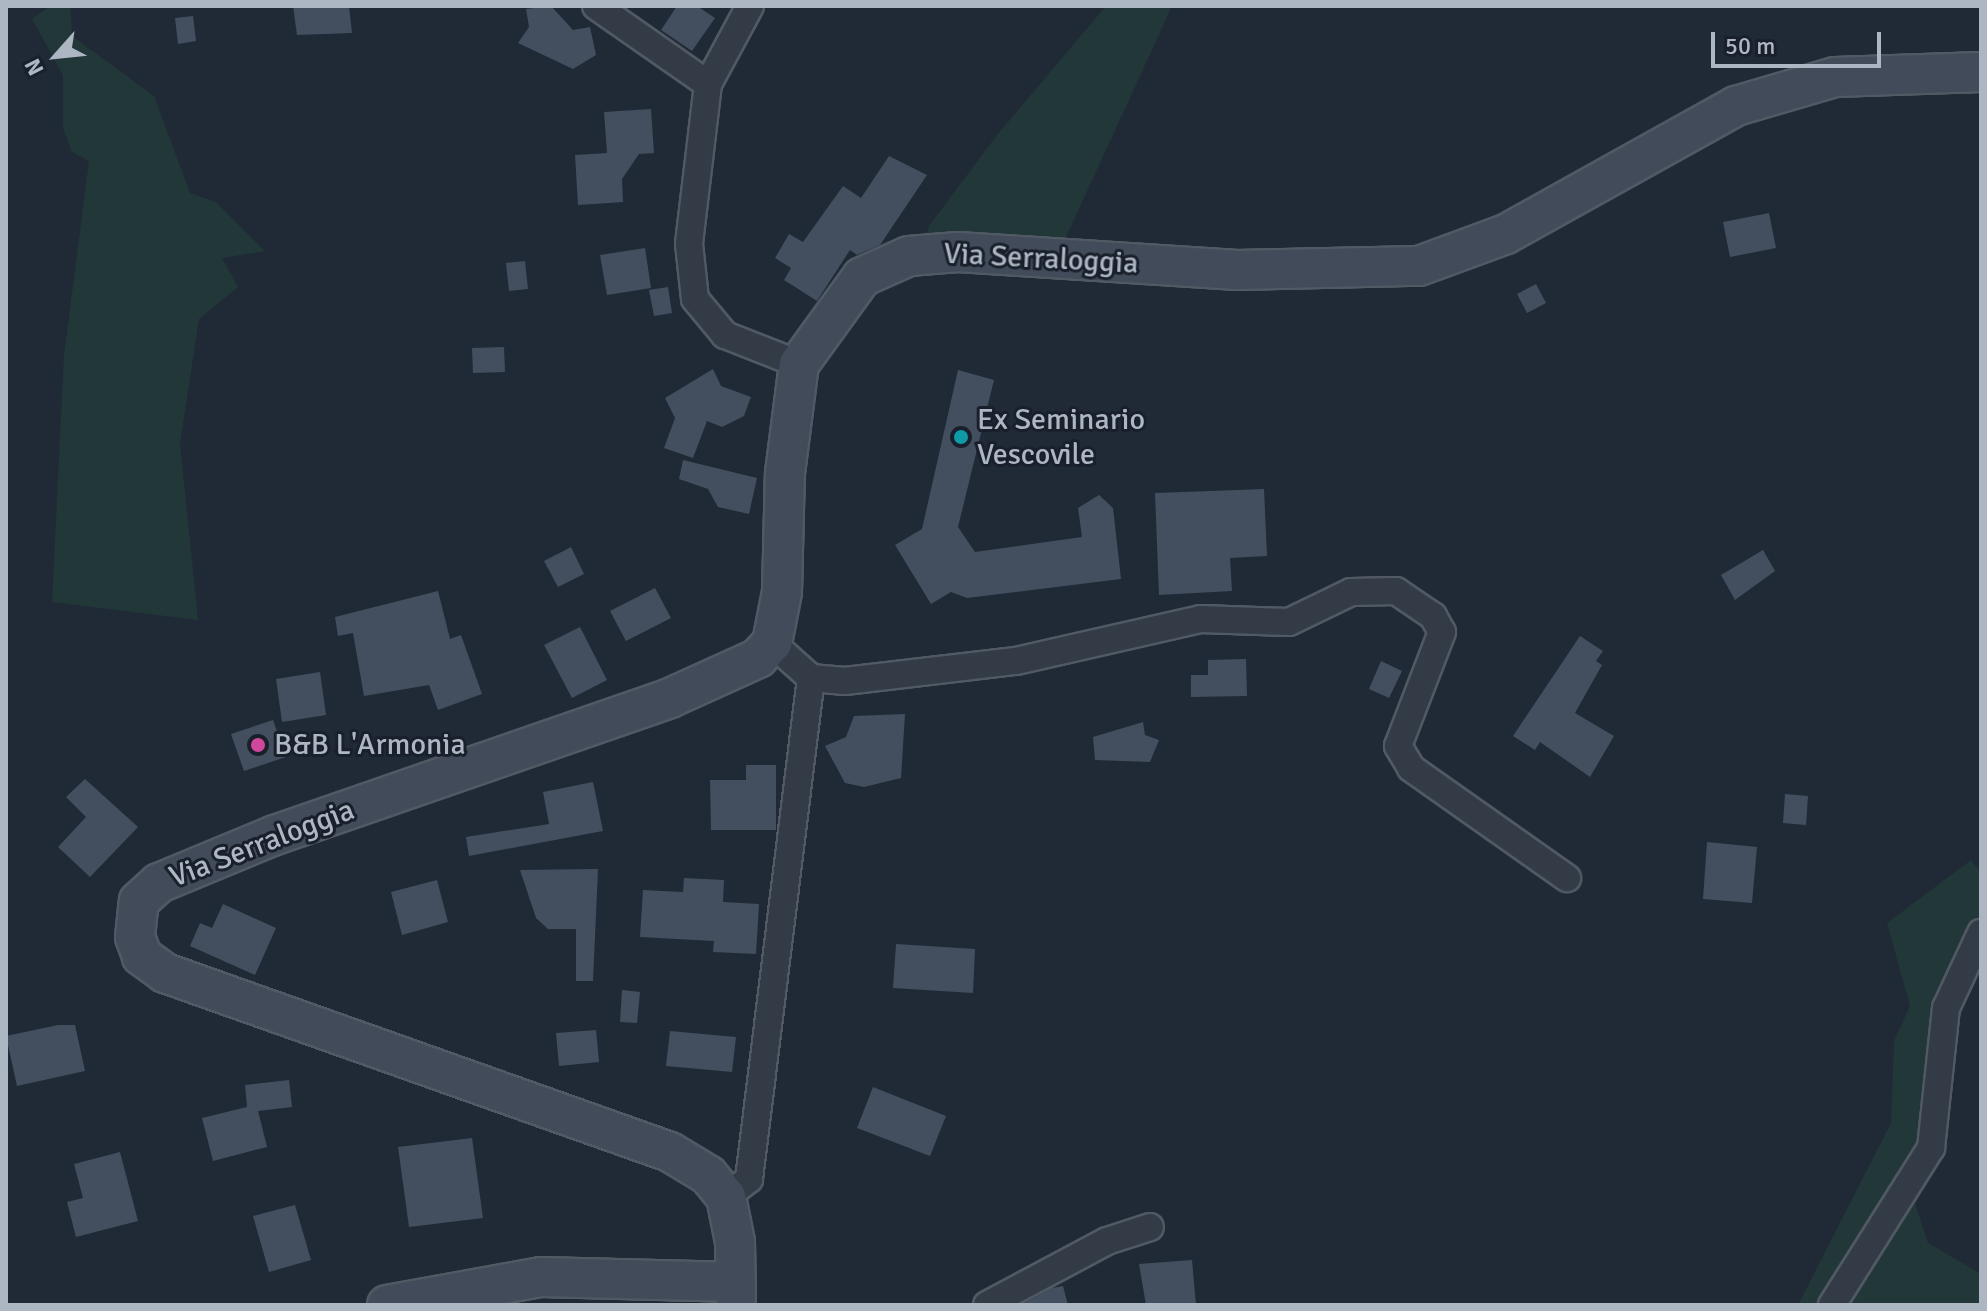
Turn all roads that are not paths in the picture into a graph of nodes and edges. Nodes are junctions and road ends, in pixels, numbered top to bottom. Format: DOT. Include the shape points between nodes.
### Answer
graph roads {
  1 [pos="596,6"];
  2 [pos="750,6"];
  3 [pos="1981,72"];
  4 [pos="708,84"];
  5 [pos="799,364"];
  6 [pos="772,643"];
  7 [pos="811,678"];
  8 [pos="1567,878"];
  9 [pos="1981,933"];
  10 [pos="726,1197"];
  11 [pos="1150,1227"];
  12 [pos="736,1293"];
  13 [pos="387,1305"];
  14 [pos="987,1305"];
  15 [pos="1832,1305"];
  1 -- 4 [label="street"];
  2 -- 4 [label="street"];
  3 -- 5 [label="main road, Via Serraloggia" via="1835,77 1736,106 1506,234 1419,266 1237,270 958,252 909,256 862,277"];
  4 -- 5 [label="street" via="689,244 695,299 725,335"];
  5 -- 6 [label="main road"];
  6 -- 7 [label="street"];
  6 -- 10 [label="main road, Via Serraloggia" via="758,658 670,698 159,883 139,901 133,929 142,956 165,973 670,1152 708,1175"];
  7 -- 8 [label="street" via="1016,661 1201,619 1289,622 1351,592 1396,591 1433,616 1442,632 1398,746 1411,768"];
  7 -- 10 [label="street" via="749,1179"];
  9 -- 15 [label="street" via="1946,1008 1931,1148"];
  10 -- 12 [label="main road"];
  11 -- 14 [label="street" via="1107,1241"];
  12 -- 13 [label="main road" via="541,1277"];
}
